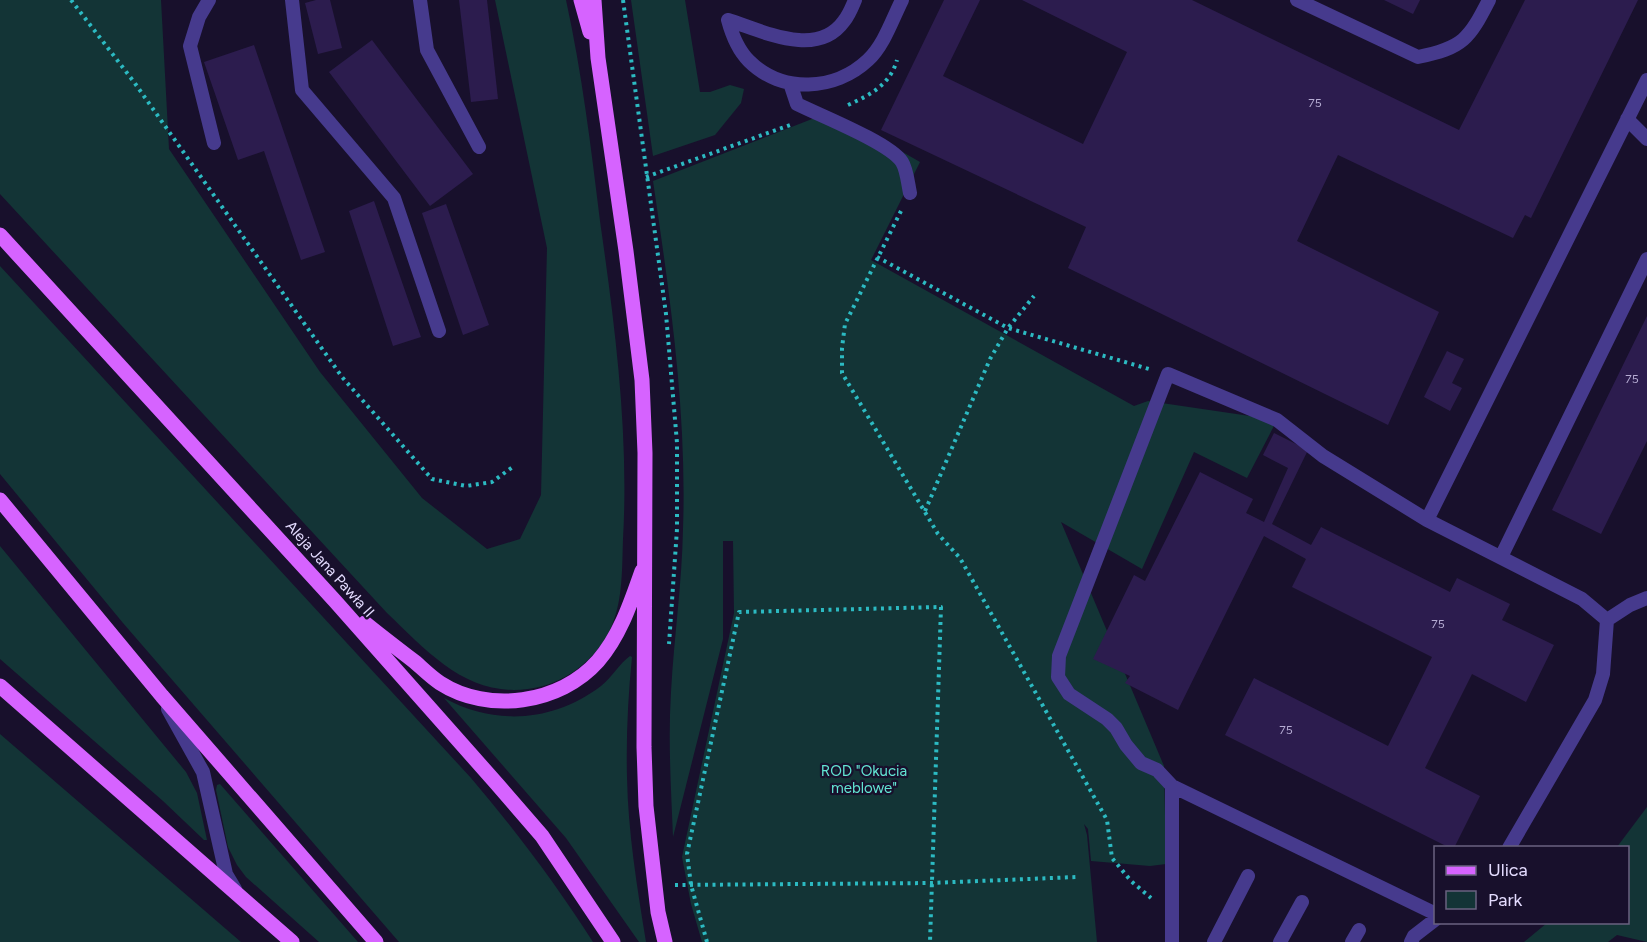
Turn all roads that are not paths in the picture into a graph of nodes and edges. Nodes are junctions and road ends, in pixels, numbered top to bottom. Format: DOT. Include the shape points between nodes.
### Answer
graph roads {
  1 [pos="209,0"];
  2 [pos="292,0"];
  3 [pos="420,0"];
  4 [pos="580,0"];
  5 [pos="594,0"];
  6 [pos="855,0"];
  7 [pos="902,0"];
  8 [pos="1297,0"];
  9 [pos="1489,0"];
  10 [pos="598,58"];
  11 [pos="1647,80"];
  12 [pos="790,83"];
  13 [pos="1627,119"];
  14 [pos="1647,139"];
  15 [pos="214,143"];
  16 [pos="479,147"];
  17 [pos="910,193"];
  18 [pos="0,235"];
  19 [pos="1647,259"];
  20 [pos="439,331"];
  21 [pos="0,500"];
  22 [pos="1427,520"];
  23 [pos="1501,557"];
  24 [pos="646,563"];
  25 [pos="1647,598"];
  26 [pos="335,601"];
  27 [pos="1607,620"];
  28 [pos="0,686"];
  29 [pos="162,696"];
  30 [pos="1172,786"];
  31 [pos="1510,846"];
  32 [pos="1248,876"];
  33 [pos="240,896"];
  34 [pos="1302,902"];
  35 [pos="1434,913"];
  36 [pos="1434,921"];
  37 [pos="292,942"];
  38 [pos="376,942"];
  39 [pos="613,942"];
  40 [pos="665,942"];
  41 [pos="1173,942"];
  42 [pos="1214,942"];
  43 [pos="1280,942"];
  44 [pos="1411,942"];
  1 -- 15 [label="lane" via="190,46"];
  2 -- 20 [label="lane" via="302,90 394,198"];
  3 -- 16 [label="lane" via="427,50"];
  4 -- 10 [label="main road"];
  5 -- 10 [label="main road"];
  6 -- 12 [label="lane" via="844,22 828,35 809,40 784,39 728,20 749,61 759,70"];
  7 -- 12 [label="lane" via="876,52 856,70 822,84"];
  8 -- 9 [label="lane" via="1418,57 1460,44 1473,31"];
  10 -- 24 [label="main road" via="642,380"];
  11 -- 13 [label="lane"];
  12 -- 17 [label="lane" via="796,104 890,151 902,162"];
  13 -- 14 [label="lane"];
  13 -- 22 [label="lane"];
  18 -- 26 [label="main road, Aleja Jana Pawła II"];
  19 -- 23 [label="lane"];
  21 -- 29 [label="main road"];
  22 -- 23 [label="lane"];
  22 -- 30 [label="lane" via="1323,456 1277,420 1168,374 1059,656 1058,677 1069,694 1116,728 1141,764 1156,770"];
  23 -- 27 [label="lane" via="1582,599"];
  24 -- 26 [label="main road" via="614,639 598,661 553,692 526,700 494,702 440,683"];
  24 -- 40 [label="main road" via="646,806"];
  25 -- 27 [label="lane"];
  26 -- 39 [label="main road, Aleja Jana Pawła II" via="542,836"];
  27 -- 31 [label="lane" via="1603,674 1595,700"];
  28 -- 33 [label="main road"];
  29 -- 33 [label="lane" via="203,772 226,874"];
  29 -- 38 [label="main road"];
  30 -- 35 [label="lane"];
  30 -- 41 [label="lane"];
  32 -- 42 [label="lane"];
  33 -- 37 [label="main road"];
  34 -- 43 [label="lane"];
  36 -- 44 [label="lane"];
}
